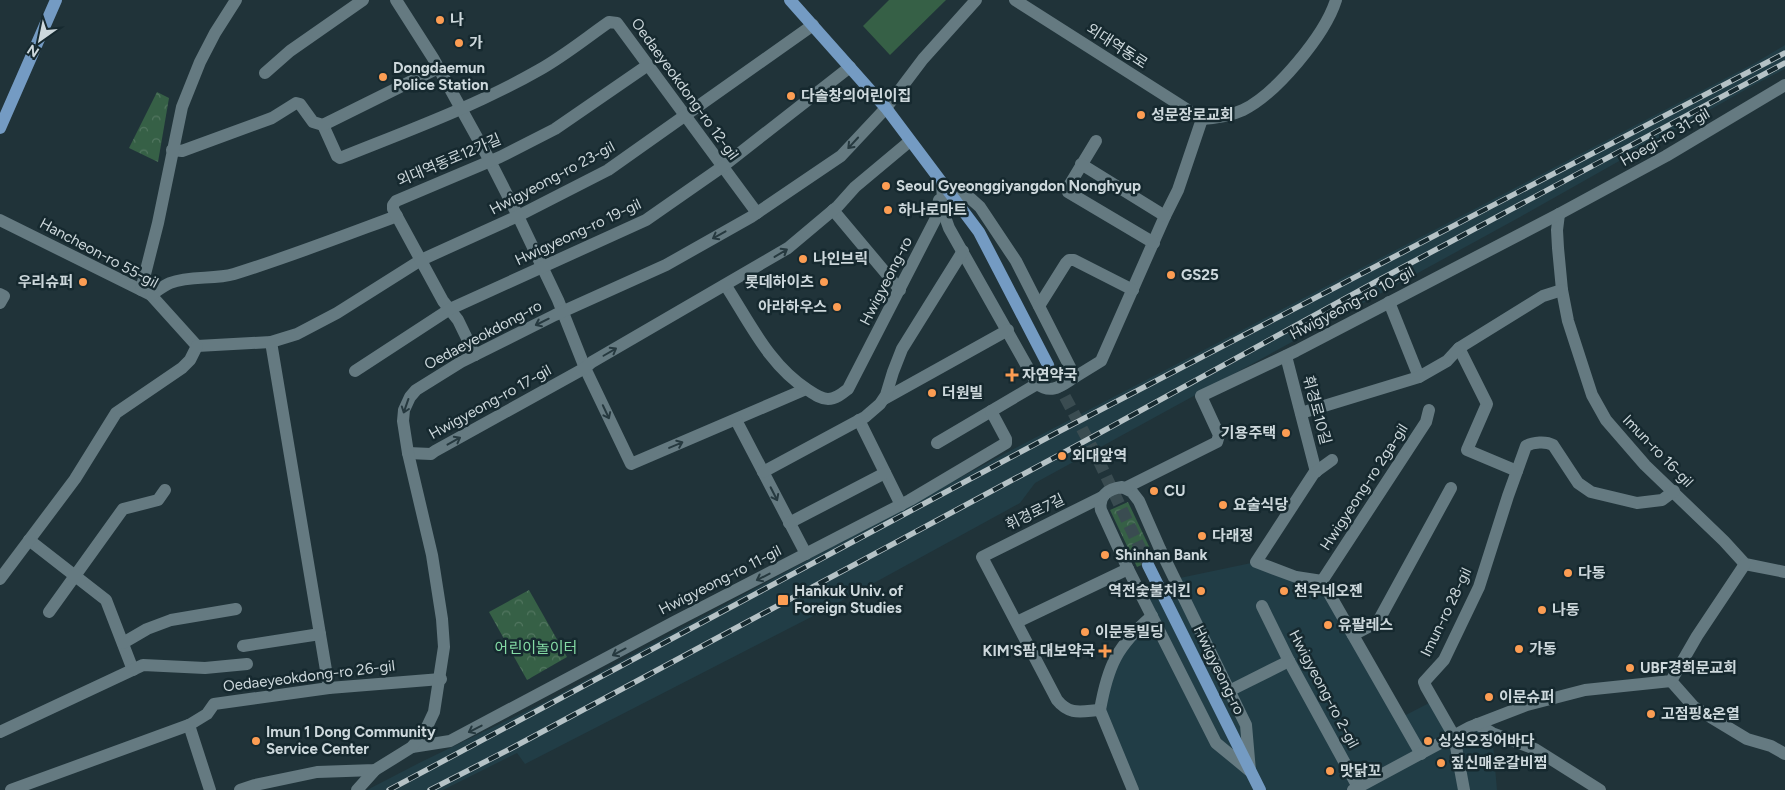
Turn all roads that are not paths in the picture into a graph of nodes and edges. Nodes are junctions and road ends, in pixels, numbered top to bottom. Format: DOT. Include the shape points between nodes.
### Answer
graph roads {
  1 [pos="56,0"];
  2 [pos="236,0"];
  3 [pos="363,0"];
  4 [pos="396,0"];
  5 [pos="790,0"];
  6 [pos="976,0"];
  7 [pos="1015,0"];
  8 [pos="1336,0"];
  9 [pos="812,25"];
  10 [pos="648,65"];
  11 [pos="850,67"];
  12 [pos="438,68"];
  13 [pos="265,73"];
  14 [pos="1785,85"];
  15 [pos="886,108"];
  16 [pos="461,109"];
  17 [pos="685,115"];
  18 [pos="1202,120"];
  19 [pos="322,125"];
  20 [pos="0,128"];
  21 [pos="910,141"];
  22 [pos="1096,141"];
  23 [pos="172,150"];
  24 [pos="490,161"];
  25 [pos="1082,164"];
  26 [pos="722,167"];
  27 [pos="942,184"];
  28 [pos="833,210"];
  29 [pos="757,213"];
  30 [pos="1559,214"];
  31 [pos="397,216"];
  32 [pos="518,216"];
  33 [pos="1165,216"];
  34 [pos="0,220"];
  35 [pos="1154,243"];
  36 [pos="963,251"];
  37 [pos="421,260"];
  38 [pos="542,266"];
  39 [pos="726,286"];
  40 [pos="900,290"];
  41 [pos="1133,290"];
  42 [pos="1562,290"];
  43 [pos="146,293"];
  44 [pos="0,294"];
  45 [pos="1389,302"];
  46 [pos="0,303"];
  47 [pos="1038,306"];
  48 [pos="450,309"];
  49 [pos="563,312"];
  50 [pos="1008,330"];
  51 [pos="271,342"];
  52 [pos="197,346"];
  53 [pos="1460,348"];
  54 [pos="476,354"];
  55 [pos="1286,356"];
  56 [pos="1048,365"];
  57 [pos="585,368"];
  58 [pos="354,371"];
  59 [pos="1075,377"];
  60 [pos="1419,377"];
  61 [pos="1037,384"];
  62 [pos="806,389"];
  63 [pos="884,399"];
  64 [pos="1428,410"];
  65 [pos="991,412"];
  66 [pos="1301,413"];
  67 [pos="736,420"];
  68 [pos="859,420"];
  69 [pos="937,443"];
  70 [pos="408,453"];
  71 [pos="1332,460"];
  72 [pos="1517,470"];
  73 [pos="763,472"];
  74 [pos="1316,472"];
  75 [pos="885,473"];
  76 [pos="1125,488"];
  77 [pos="1451,488"];
  78 [pos="164,490"];
  79 [pos="1674,491"];
  80 [pos="1102,497"];
  81 [pos="901,505"];
  82 [pos="790,523"];
  83 [pos="29,540"];
  84 [pos="806,554"];
  85 [pos="1745,564"];
  86 [pos="1148,565"];
  87 [pos="1128,569"];
  88 [pos="1785,572"];
  89 [pos="75,576"];
  90 [pos="0,579"];
  91 [pos="1322,581"];
  92 [pos="1262,606"];
  93 [pos="236,609"];
  94 [pos="49,612"];
  95 [pos="1152,616"];
  96 [pos="1017,622"];
  97 [pos="320,634"];
  98 [pos="1353,635"];
  99 [pos="123,643"];
  100 [pos="243,646"];
  101 [pos="1289,661"];
  102 [pos="246,664"];
  103 [pos="133,670"];
  104 [pos="440,679"];
  105 [pos="1671,681"];
  106 [pos="329,688"];
  107 [pos="1229,691"];
  108 [pos="1100,710"];
  109 [pos="1477,724"];
  110 [pos="189,725"];
  111 [pos="0,732"];
  112 [pos="1454,736"];
  113 [pos="412,747"];
  114 [pos="1421,754"];
  115 [pos="1785,754"];
  116 [pos="375,770"];
  117 [pos="1250,770"];
  118 [pos="1355,789"];
  119 [pos="11,790"];
  120 [pos="210,790"];
  121 [pos="240,790"];
  122 [pos="357,790"];
  123 [pos="1133,790"];
  124 [pos="1260,790"];
  125 [pos="1464,790"];
  126 [pos="1600,790"];
  1 -- 20 [label="main road"];
  2 -- 23 [label="street" via="194,76 182,106"];
  3 -- 13 [label="street" via="290,51"];
  4 -- 12 [label="street"];
  5 -- 9 [label="main road"];
  6 -- 15 [label="street, Oedaeyeokdong-ro" via="923,59"];
  7 -- 18 [label="street, 외대역동로"];
  8 -- 18 [label="street" via="1312,45 1266,95 1236,113"];
  9 -- 11 [label="main road"];
  9 -- 17 [label="street, Hwigyeong-ro 23-gil"];
  10 -- 16 [label="street, Oedaeyeokdong-ro 12-gil" via="616,23 610,21 540,70"];
  10 -- 17 [label="street, Oedaeyeokdong-ro 12-gil"];
  10 -- 24 [label="street, 외대역동로12가길" via="555,129"];
  11 -- 15 [label="main road"];
  11 -- 26 [label="street, Hwigyeong-ro 19-gil"];
  12 -- 16 [label="street"];
  12 -- 19 [label="street"];
  14 -- 30 [label="street, Hoegi-ro 31-gil" via="1666,156"];
  15 -- 21 [label="main road"];
  15 -- 29 [label="street, Oedaeyeokdong-ro, one-way" via="840,156"];
  16 -- 19 [label="street, Oedaeyeokdong-ro 12-gil" via="340,158"];
  16 -- 24 [label="street"];
  17 -- 26 [label="street, Oedaeyeokdong-ro 12-gil"];
  17 -- 32 [label="street, Hwigyeong-ro 23-gil" via="608,170"];
  18 -- 33 [label="street" via="1181,184"];
  19 -- 23 [label="street" via="311,121 296,103 272,118 182,151"];
  21 -- 27 [label="main road"];
  21 -- 28 [label="street, Hwigyeong-ro 17-gil"];
  22 -- 25 [label="street"];
  23 -- 43 [label="street"];
  24 -- 31 [label="street, 외대역동로12가길" via="396,201 393,208"];
  24 -- 32 [label="street"];
  25 -- 33 [label="street"];
  25 -- 35 [label="street" via="1068,185 1068,192"];
  26 -- 29 [label="street, Oedaeyeokdong-ro 12-gil"];
  26 -- 38 [label="street, Hwigyeong-ro 19-gil" via="646,220"];
  27 -- 36 [label="street" via="945,219"];
  27 -- 40 [label="street, Hwigyeong-ro" via="935,220"];
  27 -- 47 [label="street" via="970,198 980,207 1016,261"];
  27 -- 56 [label="main road" via="979,232"];
  39 -- 28 [label="street, Hwigyeong-ro 17-gil, one-way" via="788,248"];
  28 -- 40 [label="street"];
  29 -- 49 [label="street, Oedaeyeokdong-ro, one-way" via="666,265"];
  30 -- 42 [label="street, Imun-ro 16-gil" via="1557,239"];
  30 -- 45 [label="street, Hwigyeong-ro 10-gil"];
  31 -- 37 [label="street"];
  31 -- 43 [label="street" via="236,273 170,283"];
  32 -- 37 [label="street, Hwigyeong-ro 23-gil"];
  32 -- 38 [label="street"];
  33 -- 35 [label="street"];
  34 -- 43 [label="street, Hancheon-ro 55-gil"];
  35 -- 41 [label="street"];
  36 -- 50 [label="street"];
  36 -- 63 [label="street" via="902,349"];
  37 -- 48 [label="street"];
  37 -- 51 [label="street, Hwigyeong-ro 23-gil" via="337,312 296,334"];
  38 -- 48 [label="street, Hwigyeong-ro 19-gil"];
  38 -- 49 [label="street"];
  57 -- 39 [label="street, Hwigyeong-ro 17-gil, one-way"];
  39 -- 62 [label="street" via="775,362"];
  40 -- 62 [label="street, Hwigyeong-ro" via="848,389 830,400"];
  41 -- 47 [label="street" via="1070,260"];
  41 -- 59 [label="street" via="1101,361"];
  42 -- 53 [label="street" via="1544,296"];
  42 -- 79 [label="street, Imun-ro 16-gil" via="1568,321 1595,401 1606,420 1638,457"];
  43 -- 52 [label="street, Hancheon-ro 55-gil"];
  44 -- 46 [label="street" via="4,296"];
  45 -- 55 [label="street, Hwigyeong-ro 10-gil"];
  45 -- 60 [label="street"];
  47 -- 59 [label="street"];
  48 -- 54 [label="street"];
  48 -- 58 [label="street, Hwigyeong-ro 19-gil"];
  49 -- 54 [label="street, Oedaeyeokdong-ro, one-way"];
  49 -- 57 [label="street"];
  50 -- 61 [label="street"];
  50 -- 63 [label="street"];
  51 -- 52 [label="street, Hwigyeong-ro 23-gil"];
  51 -- 97 [label="street"];
  52 -- 83 [label="street" via="186,365 116,413 75,479"];
  53 -- 60 [label="street" via="1447,361"];
  53 -- 72 [label="street" via="1487,404 1467,450"];
  54 -- 70 [label="street, Oedaeyeokdong-ro, one-way" via="416,390 410,397 403,422"];
  55 -- 66 [label="street, 휘경로10길"];
  55 -- 76 [label="street, Hwigyeong-ro 10-gil" via="1200,396 1219,435 1215,444"];
  57 -- 67 [label="street, one-way" via="631,464"];
  70 -- 57 [label="street, Hwigyeong-ro 17-gil, one-way" via="431,454"];
  59 -- 61 [label="street" via="1052,390"];
  60 -- 66 [label="street"];
  61 -- 65 [label="street"];
  62 -- 67 [label="street"];
  63 -- 68 [label="street"];
  64 -- 91 [label="street, Hwigyeong-ro 2ga-gil" via="1426,422"];
  65 -- 69 [label="street"];
  65 -- 81 [label="street, Hwigyeong-ro 11-gil" via="1006,443"];
  66 -- 74 [label="street, 휘경로10길"];
  67 -- 73 [label="street"];
  68 -- 73 [label="street"];
  68 -- 75 [label="street"];
  70 -- 104 [label="street, Oedaeyeokdong-ro" via="437,583 444,647"];
  71 -- 74 [label="street"];
  72 -- 79 [label="street, Imun-ro 28-gil" via="1526,446 1546,442 1555,447 1578,483 1591,492 1638,503 1662,500"];
  72 -- 112 [label="street, Imun-ro 28-gil" via="1479,587 1444,660 1424,682"];
  73 -- 82 [label="street, one-way"];
  74 -- 91 [label="street" via="1256,562 1296,577"];
  75 -- 81 [label="street"];
  75 -- 82 [label="street"];
  76 -- 80 [label="street, 휘경로7길" via="1113,489"];
  76 -- 107 [label="street" via="1139,501"];
  77 -- 98 [label="street" via="1380,618"];
  78 -- 89 [label="street" via="158,500 123,509"];
  79 -- 85 [label="street, Imun-ro 16-gil"];
  80 -- 87 [label="street" via="1101,510"];
  80 -- 96 [label="street, 휘경로7길" via="982,556"];
  81 -- 84 [label="street, Hwigyeong-ro 11-gil"];
  82 -- 84 [label="street"];
  83 -- 89 [label="street"];
  83 -- 90 [label="street"];
  84 -- 113 [label="street, Hwigyeong-ro 11-gil, one-way" via="450,742"];
  85 -- 88 [label="street"];
  85 -- 105 [label="street"];
  86 -- 117 [label="main road, Hwigyeong-ro"];
  87 -- 95 [label="street"];
  87 -- 96 [label="street"];
  89 -- 94 [label="street"];
  89 -- 99 [label="street" via="106,600"];
  91 -- 98 [label="street"];
  92 -- 101 [label="street, Hwigyeong-ro 2-gil"];
  93 -- 99 [label="street" via="171,620"];
  95 -- 108 [label="street" via="1131,636 1110,666"];
  95 -- 117 [label="street" via="1216,743"];
  96 -- 108 [label="street" via="1061,704 1070,711"];
  97 -- 100 [label="street"];
  97 -- 106 [label="street"];
  98 -- 114 [label="street"];
  99 -- 103 [label="street"];
  101 -- 107 [label="street"];
  101 -- 118 [label="street, Hwigyeong-ro 2-gil"];
  102 -- 103 [label="street" via="205,668 143,665"];
  103 -- 111 [label="street"];
  104 -- 106 [label="street, Oedaeyeokdong-ro 26-gil"];
  104 -- 113 [label="street, Oedaeyeokdong-ro" via="434,712"];
  105 -- 109 [label="street, Hwigyeong-ro 2-gil" via="1585,690 1527,705"];
  105 -- 115 [label="street" via="1694,707 1740,736"];
  106 -- 110 [label="street, Oedaeyeokdong-ro 26-gil" via="214,704 207,714"];
  107 -- 117 [label="street" via="1246,725"];
  108 -- 123 [label="street"];
  109 -- 112 [label="street, Hwigyeong-ro 2-gil"];
  109 -- 126 [label="street" via="1535,749"];
  110 -- 119 [label="street, Oedaeyeokdong-ro 26-gil"];
  110 -- 120 [label="street"];
  112 -- 114 [label="street, Hwigyeong-ro 2-gil"];
  112 -- 125 [label="street, Imun-ro 28-gil"];
  113 -- 116 [label="street, Oedaeyeokdong-ro"];
  114 -- 118 [label="street, Hwigyeong-ro 2-gil"];
  116 -- 121 [label="street, Oedaeyeokdong-ro" via="317,772"];
  116 -- 122 [label="street"];
  117 -- 124 [label="main road, Hwigyeong-ro"];
}
